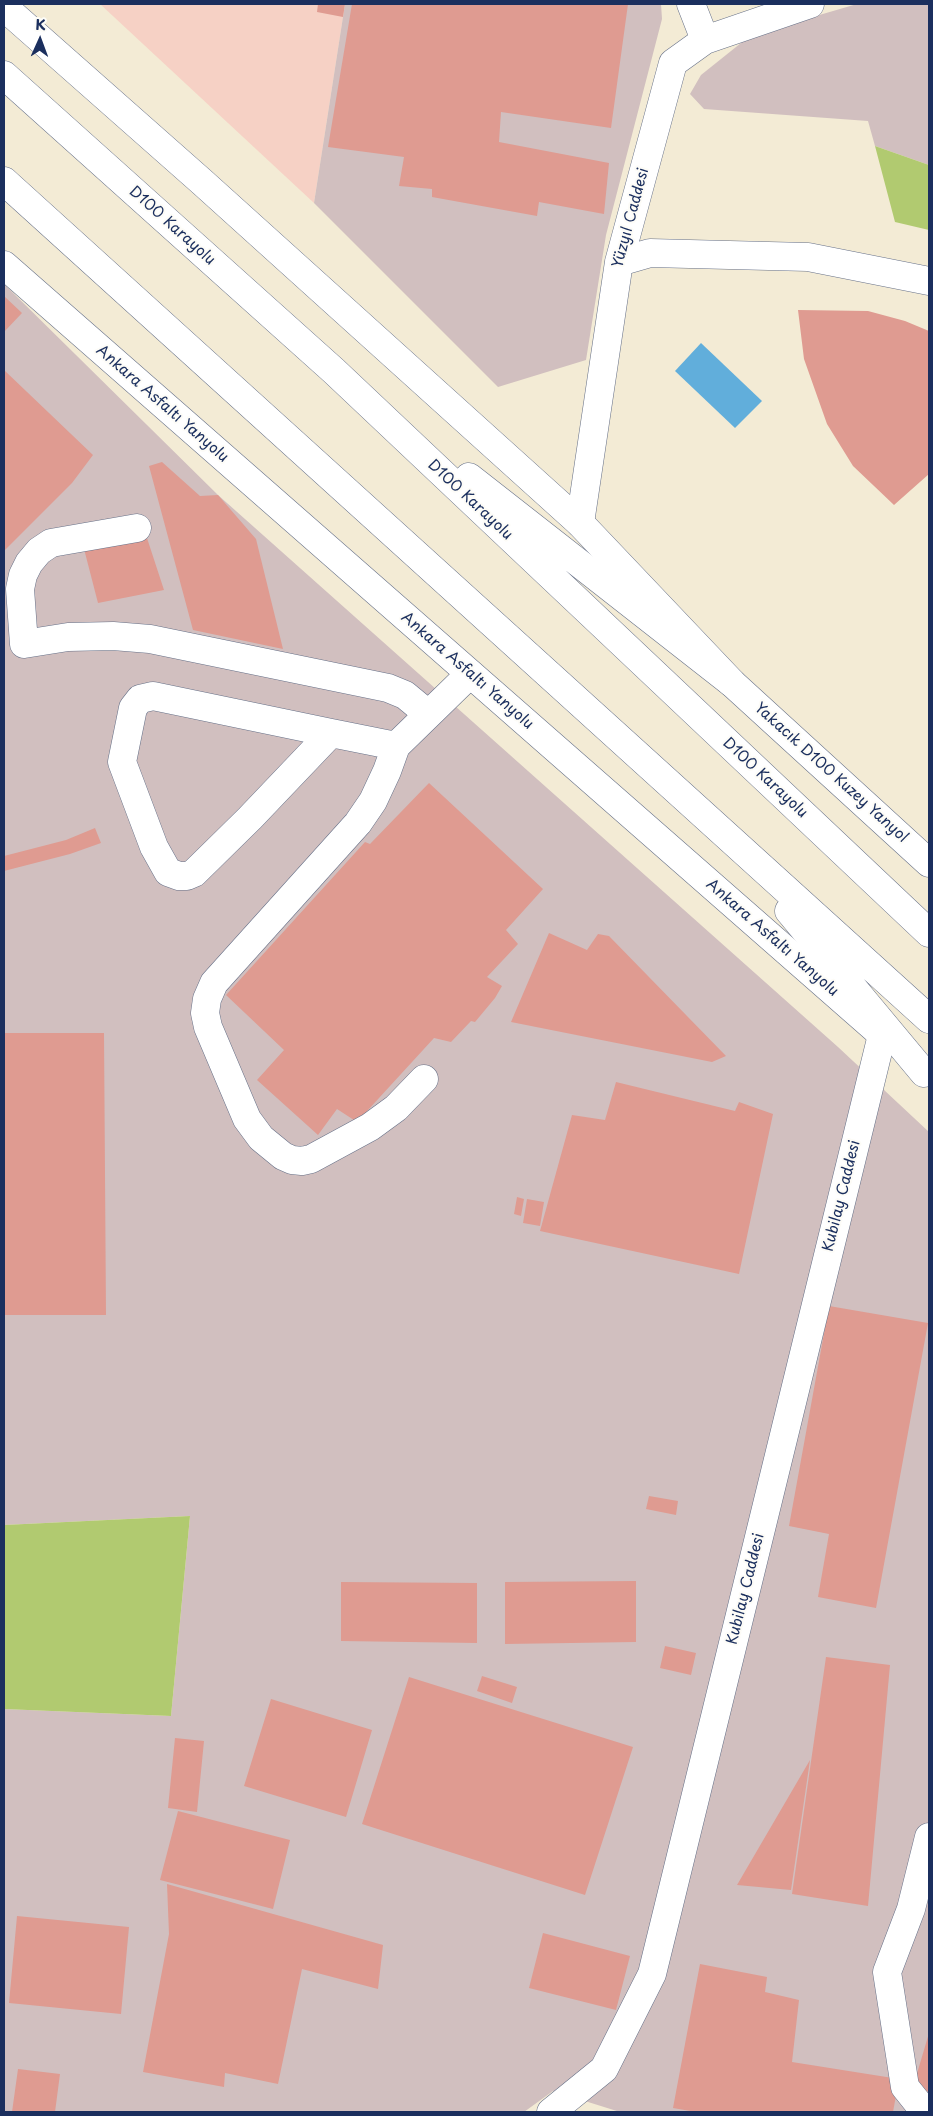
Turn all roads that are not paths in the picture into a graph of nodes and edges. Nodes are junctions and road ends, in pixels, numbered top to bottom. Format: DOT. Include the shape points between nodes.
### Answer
graph roads {
  1 [pos="691,4"];
  2 [pos="810,4"];
  3 [pos="4,7"];
  4 [pos="705,40"];
  5 [pos="4,76"];
  6 [pos="4,181"];
  7 [pos="619,262"];
  8 [pos="4,265"];
  9 [pos="929,281"];
  10 [pos="334,372"];
  11 [pos="580,523"];
  12 [pos="137,528"];
  13 [pos="470,674"];
  14 [pos="732,683"];
  15 [pos="428,714"];
  16 [pos="331,733"];
  17 [pos="396,746"];
  18 [pos="727,836"];
  19 [pos="929,863"];
  20 [pos="929,932"];
  21 [pos="929,1019"];
  22 [pos="882,1034"];
  23 [pos="927,1076"];
  24 [pos="424,1079"];
  25 [pos="929,1837"];
  26 [pos="552,2112"];
  27 [pos="926,2112"];
  1 -- 4 [label="main road"];
  2 -- 4 [label="main road, Yüzyıl Caddesi"];
  3 -- 11 [label="main road"];
  4 -- 7 [label="main road, Yüzyıl Caddesi" via="673,63"];
  5 -- 10 [label="main road, D100 Karayolu"];
  6 -- 18 [label="main road"];
  7 -- 9 [label="main road" via="650,253 808,257"];
  7 -- 11 [label="main road, Yüzyıl Caddesi"];
  8 -- 13 [label="main road, Ankara Asfaltı Yanyolu"];
  10 -- 14 [label="main road"];
  10 -- 20 [label="main road, D100 Karayolu"];
  11 -- 14 [label="main road"];
  12 -- 15 [label="main road" via="51,543 39,551 29,563 20,589 24,644 68,638 150,638 388,688 405,695"];
  13 -- 15 [label="main road"];
  13 -- 22 [label="main road, Ankara Asfaltı Yanyolu"];
  14 -- 19 [label="main road, Yakacık D100 Kuzey Yanyol"];
  15 -- 17 [label="main road"];
  16 -- 16 [label="main road" via="153,696 136,702 122,762 154,847 168,872 178,876 194,873"];
  16 -- 17 [label="main road"];
  17 -- 24 [label="main road" via="384,779 358,824 214,984 205,1013 247,1119 261,1138 292,1160 311,1159 370,1128 396,1108"];
  18 -- 21 [label="main road"];
  18 -- 23 [label="main road"];
  22 -- 23 [label="main road, Ankara Asfaltı Yanyolu"];
  22 -- 26 [label="main road, Kubilay Caddesi" via="652,1974 604,2069"];
  25 -- 27 [label="main road" via="911,1909 887,1972 905,2087"];
}
